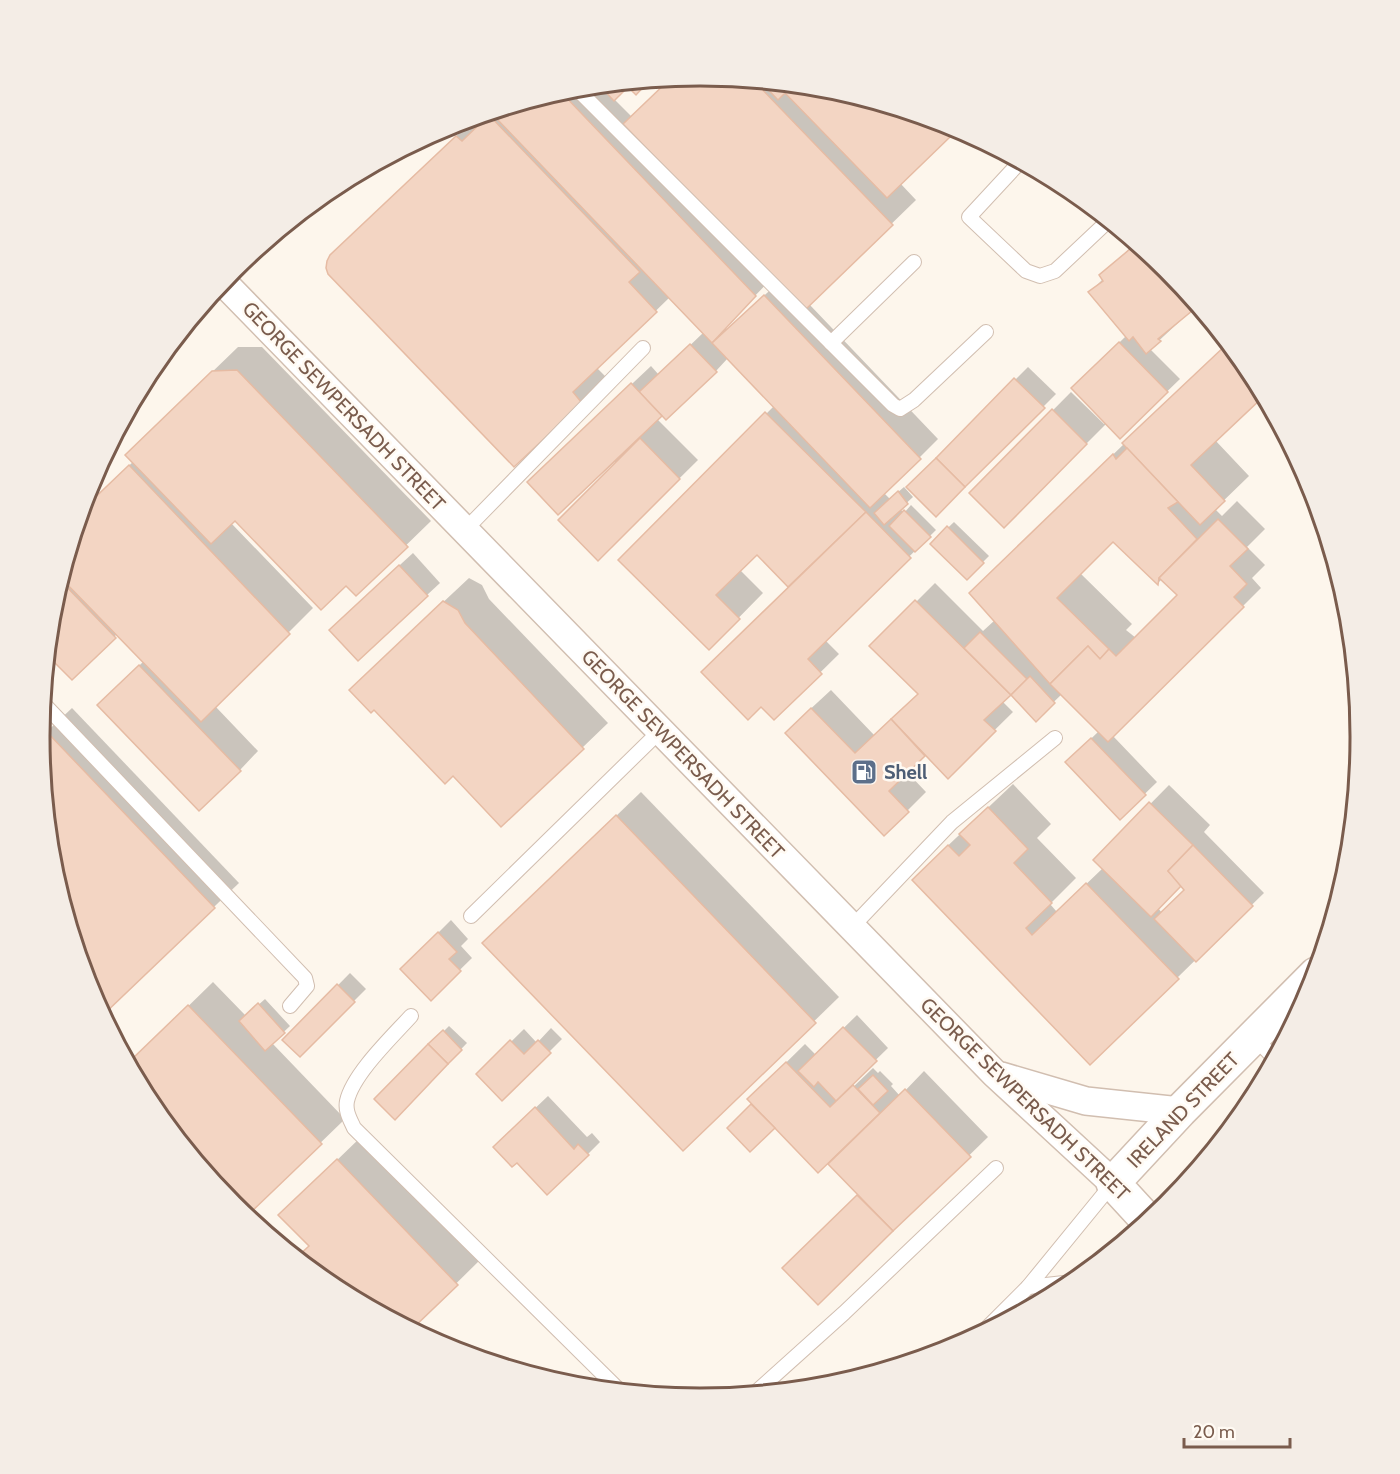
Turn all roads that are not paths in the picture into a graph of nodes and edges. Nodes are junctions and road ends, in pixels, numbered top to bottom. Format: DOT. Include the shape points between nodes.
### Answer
graph roads {
  1 [pos="585,97"];
  2 [pos="1014,168"];
  3 [pos="1102,226"];
  4 [pos="915,262"];
  5 [pos="229,288"];
  6 [pos="986,332"];
  7 [pos="831,343"];
  8 [pos="643,348"];
  9 [pos="465,530"];
  10 [pos="51,711"];
  11 [pos="660,731"];
  12 [pos="1055,738"];
  13 [pos="471,916"];
  14 [pos="852,927"];
  15 [pos="290,1006"];
  16 [pos="1288,1014"];
  17 [pos="411,1016"];
  18 [pos="1264,1047"];
  19 [pos="995,1074"];
  20 [pos="1180,1111"];
  21 [pos="996,1168"];
  22 [pos="1113,1183"];
  23 [pos="1142,1214"];
  24 [pos="1050,1285"];
  25 [pos="1028,1287"];
  26 [pos="1018,1304"];
  27 [pos="610,1381"];
  28 [pos="765,1384"];
  1 -- 7 [label="lane"];
  2 -- 3 [label="lane" via="969,217 1026,270 1040,276 1055,271"];
  4 -- 7 [label="lane"];
  5 -- 9 [label="street, GEORGE SEWPERSADH STREET"];
  6 -- 7 [label="lane" via="900,409"];
  8 -- 9 [label="lane"];
  9 -- 11 [label="street, GEORGE SEWPERSADH STREET"];
  10 -- 15 [label="lane" via="305,978 307,986"];
  11 -- 13 [label="lane"];
  11 -- 14 [label="street, GEORGE SEWPERSADH STREET"];
  12 -- 14 [label="lane" via="952,822"];
  14 -- 19 [label="street, GEORGE SEWPERSADH STREET"];
  16 -- 18 [label="street, IRELAND STREET"];
  17 -- 27 [label="lane" via="364,1069 347,1102 347,1115 354,1128"];
  18 -- 20 [label="street, IRELAND STREET"];
  19 -- 20 [label="street" via="1086,1101"];
  19 -- 22 [label="street, GEORGE SEWPERSADH STREET"];
  20 -- 22 [label="street, IRELAND STREET"];
  21 -- 28 [label="lane"];
  22 -- 23 [label="street, GEORGE SEWPERSADH STREET"];
  22 -- 25 [label="lane, IRELAND STREET"];
  24 -- 25 [label="lane"];
  25 -- 26 [label="lane, IRELAND STREET"];
}
